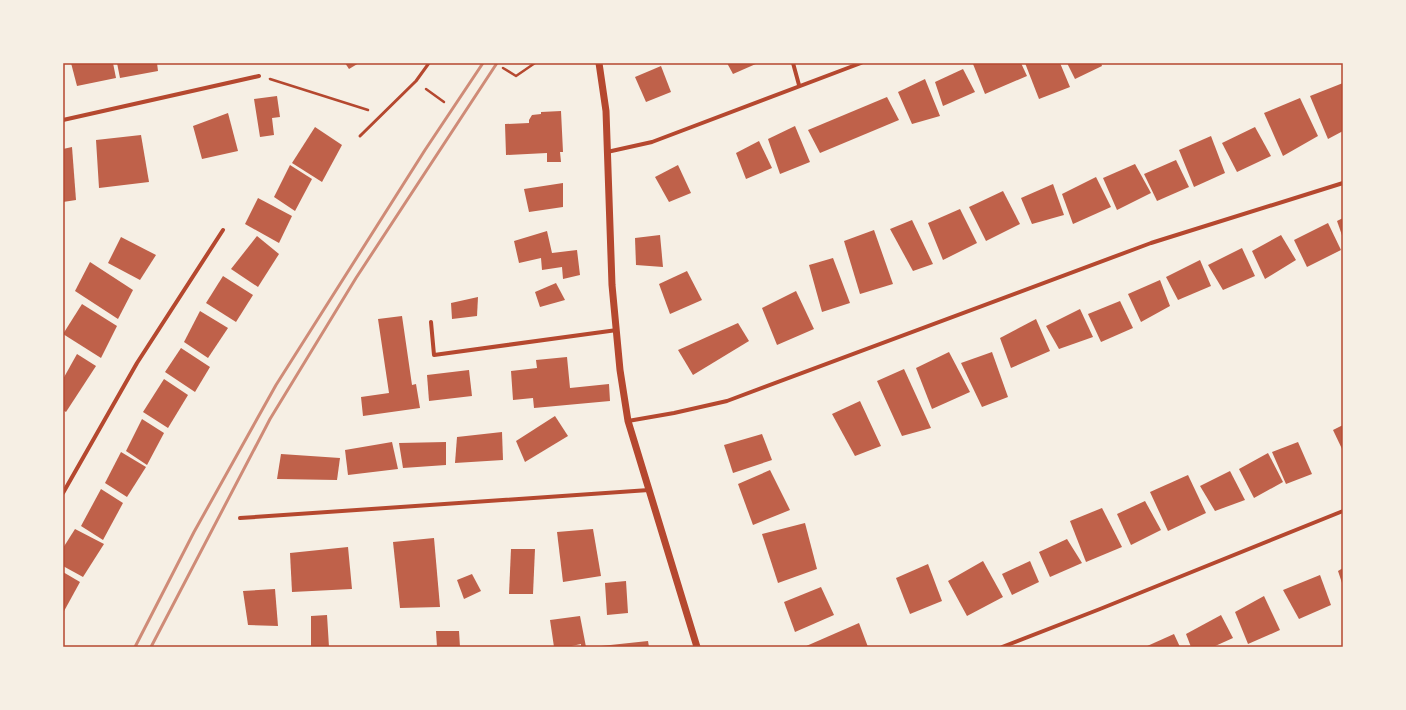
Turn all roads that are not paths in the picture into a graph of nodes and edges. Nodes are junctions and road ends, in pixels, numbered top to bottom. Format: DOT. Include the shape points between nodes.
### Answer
graph roads {
  1 [pos="429,63"];
  2 [pos="599,63"];
  3 [pos="793,63"];
  4 [pos="861,63"];
  5 [pos="259,76"];
  6 [pos="799,85"];
  7 [pos="63,120"];
  8 [pos="360,136"];
  9 [pos="607,152"];
  10 [pos="1343,184"];
  11 [pos="223,230"];
  12 [pos="431,322"];
  13 [pos="617,330"];
  14 [pos="628,421"];
  15 [pos="649,490"];
  16 [pos="63,491"];
  17 [pos="1343,511"];
  18 [pos="240,518"];
  19 [pos="697,647"];
  20 [pos="1002,647"];
  1 -- 8 [label="lane" via="416,81"];
  2 -- 9 [label="street" via="606,111"];
  3 -- 6 [label="street"];
  4 -- 6 [label="street"];
  5 -- 7 [label="street"];
  6 -- 9 [label="street" via="652,142"];
  9 -- 13 [label="street" via="612,285"];
  10 -- 14 [label="street" via="1151,243 728,401"];
  11 -- 16 [label="street" via="137,363"];
  12 -- 13 [label="street" via="434,355"];
  13 -- 14 [label="street"];
  14 -- 15 [label="street"];
  15 -- 18 [label="street"];
  15 -- 19 [label="street"];
  17 -- 20 [label="street"];
}
